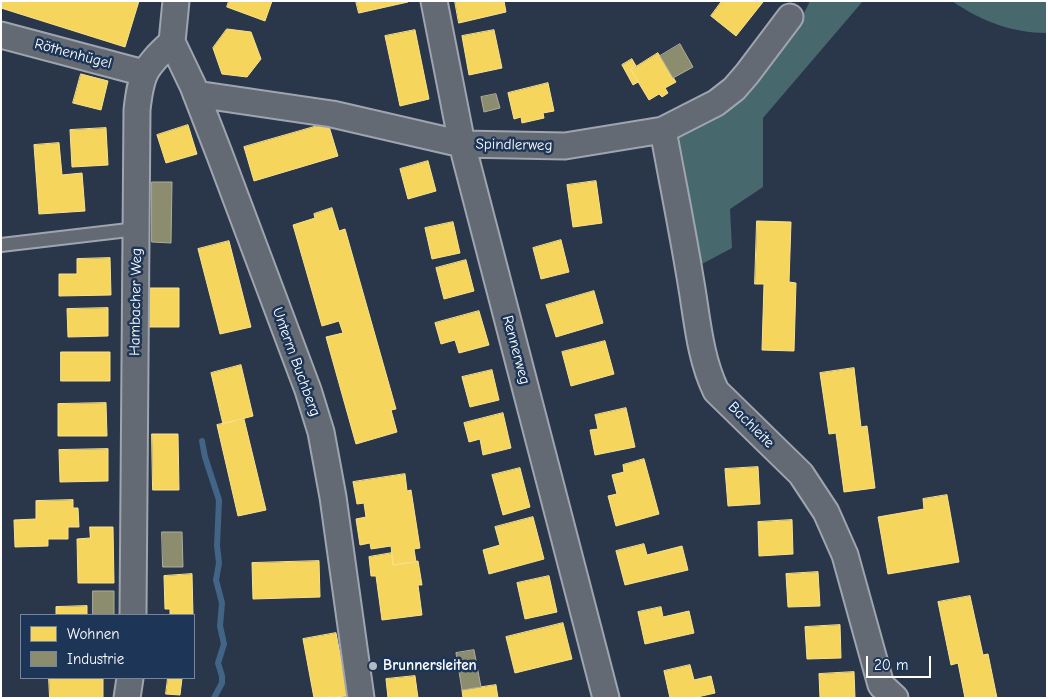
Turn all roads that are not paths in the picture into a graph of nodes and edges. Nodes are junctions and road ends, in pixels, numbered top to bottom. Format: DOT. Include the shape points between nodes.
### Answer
graph roads {
  1 [pos="176,1"];
  2 [pos="434,1"];
  3 [pos="790,17"];
  4 [pos="1,34"];
  5 [pos="172,42"];
  6 [pos="144,73"];
  7 [pos="196,94"];
  8 [pos="663,130"];
  9 [pos="462,144"];
  10 [pos="137,228"];
  11 [pos="1,245"];
  12 [pos="133,614"];
  13 [pos="130,679"];
  14 [pos="127,698"];
  15 [pos="361,698"];
  16 [pos="606,698"];
  17 [pos="895,698"];
  1 -- 5 [label="street"];
  2 -- 9 [label="street, Rennerweg"];
  3 -- 8 [label="street, Spindlerweg" via="734,89 716,103"];
  4 -- 6 [label="street, Röthenhügel"];
  5 -- 6 [label="street, Hambacher Weg"];
  5 -- 7 [label="street, Unterm Buchberg"];
  6 -- 10 [label="street, Hambacher Weg" via="137,110"];
  7 -- 9 [label="street, Spindlerweg" via="332,114"];
  7 -- 15 [label="street, Unterm Buchberg" via="321,432"];
  8 -- 9 [label="street, Spindlerweg" via="565,146"];
  8 -- 17 [label="street, Bachleite" via="708,376 716,391 801,474 826,512 844,555 881,685"];
  9 -- 16 [label="street, Rennerweg"];
  10 -- 11 [label="lane"];
  10 -- 12 [label="street, Hambacher Weg"];
  13 -- 14 [label="street"];
}
